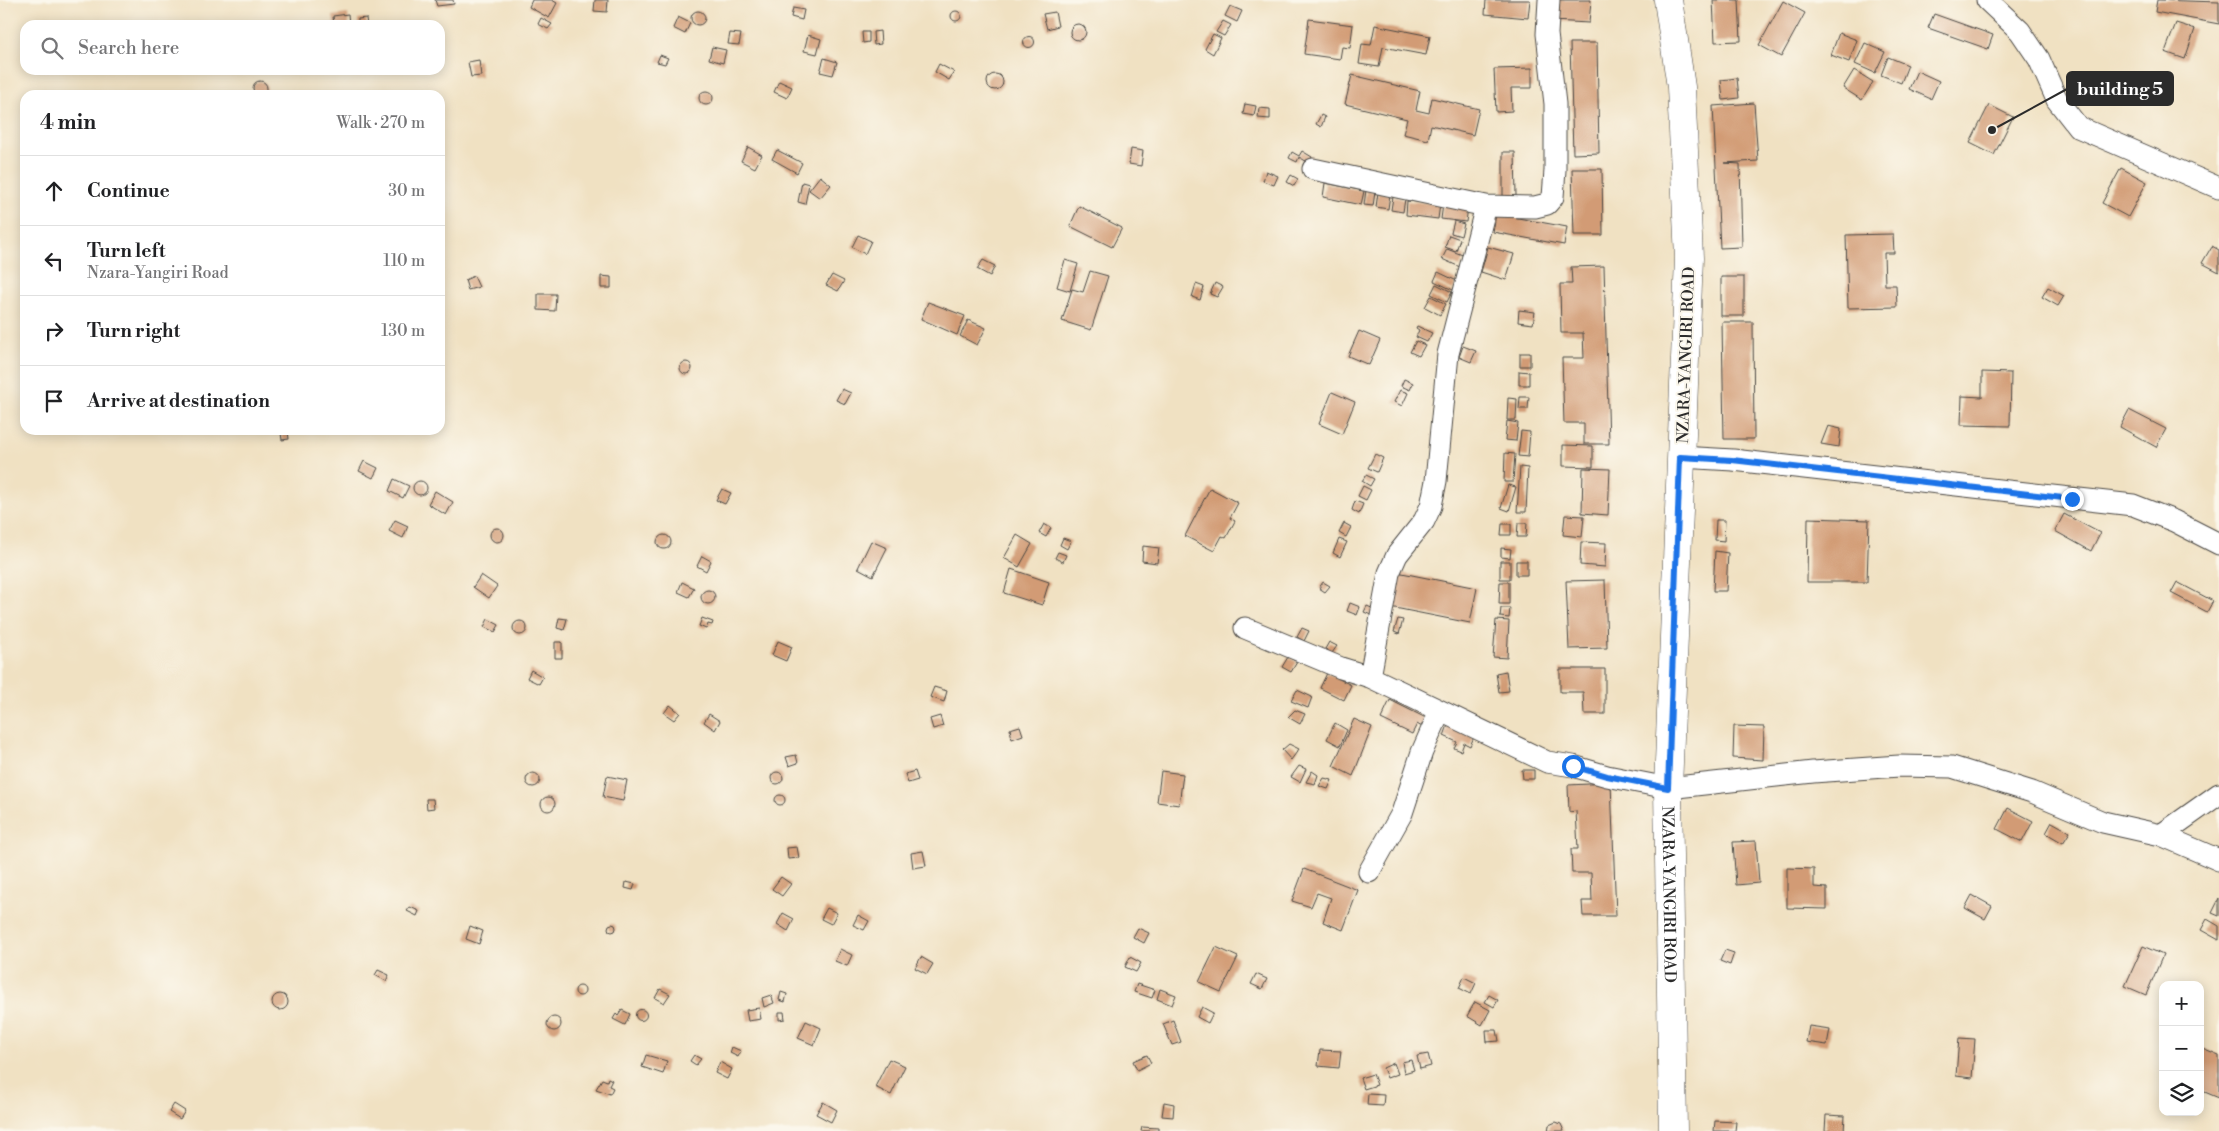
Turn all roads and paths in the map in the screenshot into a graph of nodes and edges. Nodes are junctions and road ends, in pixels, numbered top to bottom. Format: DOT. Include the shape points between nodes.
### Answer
graph roads {
  1 [pos="1548,0"];
  2 [pos="1668,0"];
  3 [pos="1987,0"];
  4 [pos="1313,169"];
  5 [pos="2219,188"];
  6 [pos="1486,206"];
  7 [pos="1680,457"];
  8 [pos="2219,544"];
  9 [pos="1245,628"];
  10 [pos="1370,677"];
  11 [pos="1440,711"];
  12 [pos="1668,788"];
  13 [pos="2219,794"];
  14 [pos="2161,835"];
  15 [pos="2219,860"];
  16 [pos="1369,872"];
  17 [pos="1673,1131"];
  1 -- 6 [label="street" via="1547,34 1554,104 1553,197 1547,204 1535,207"];
  2 -- 7 [label="main road, NZARA-YANGIRI ROAD" via="1681,87 1689,258"];
  3 -- 5 [label="street" via="2020,31 2039,59 2057,100 2078,127"];
  4 -- 6 [label="street"];
  6 -- 10 [label="street" via="1448,354 1431,506 1424,521 1397,554 1389,573"];
  7 -- 8 [label="street" via="1732,460 2133,506 2174,521"];
  7 -- 12 [label="main road, NZARA-YANGIRI ROAD"];
  9 -- 10 [label="street"];
  10 -- 11 [label="street"];
  11 -- 12 [label="street" via="1547,762"];
  11 -- 16 [label="street" via="1422,752 1402,813"];
  12 -- 14 [label="street" via="1814,772 1900,766 1952,767 2032,792 2103,822"];
  12 -- 17 [label="main road, NZARA-YANGIRI ROAD"];
  13 -- 14 [label="street"];
  14 -- 15 [label="street"];
}
